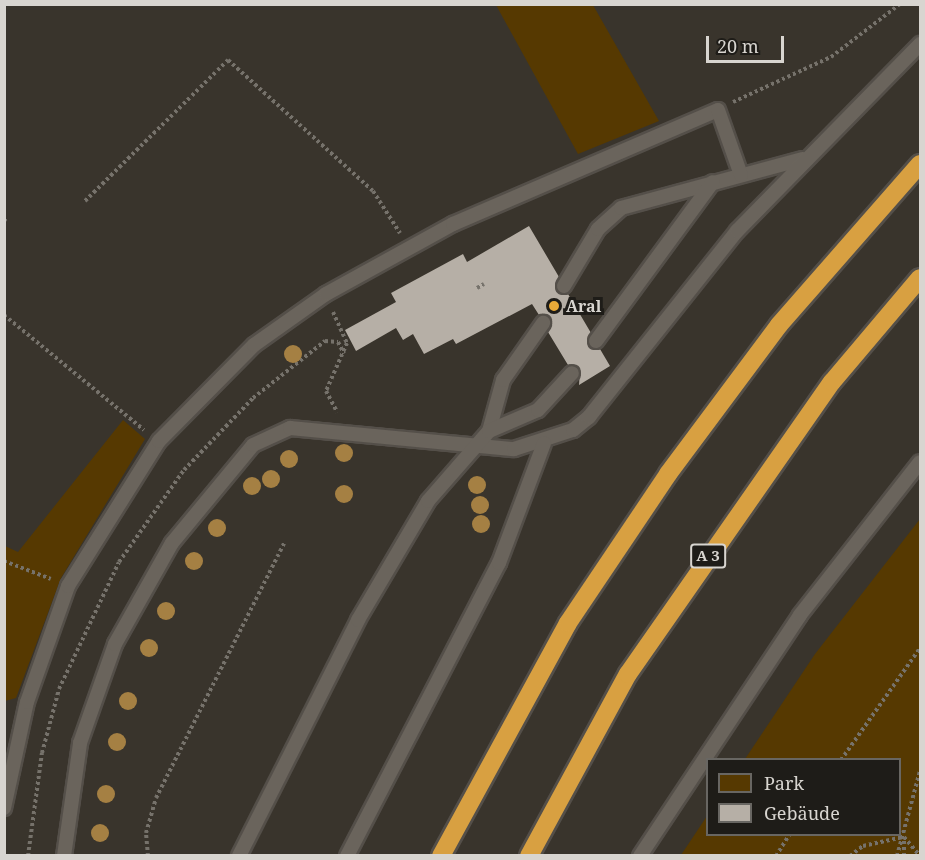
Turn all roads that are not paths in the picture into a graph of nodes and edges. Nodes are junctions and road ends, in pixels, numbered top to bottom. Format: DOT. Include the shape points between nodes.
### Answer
graph roads {
  1 [pos="921,44"];
  2 [pos="802,159"];
  3 [pos="921,164"];
  4 [pos="741,175"];
  5 [pos="713,182"];
  6 [pos="921,278"];
  7 [pos="564,286"];
  8 [pos="543,323"];
  9 [pos="596,341"];
  10 [pos="572,373"];
  11 [pos="489,431"];
  12 [pos="544,443"];
  13 [pos="479,445"];
  14 [pos="921,462"];
  15 [pos="4,808"];
  16 [pos="64,855"];
  17 [pos="239,855"];
  18 [pos="347,855"];
  19 [pos="441,855"];
  20 [pos="529,855"];
  21 [pos="640,855"];
  1 -- 2 [label="lane"];
  2 -- 4 [label="lane"];
  2 -- 12 [label="lane" via="686,292 589,417"];
  3 -- 19 [label="highway" via="779,325 668,474 568,623"];
  4 -- 5 [label="lane"];
  4 -- 15 [label="lane" via="718,110 453,224 326,294 254,345 159,441 68,586 27,702"];
  5 -- 7 [label="lane" via="621,208 598,229"];
  5 -- 9 [label="lane"];
  6 -- 20 [label="highway, A 3" via="832,382 635,664"];
  8 -- 11 [label="lane" via="502,380"];
  10 -- 11 [label="lane" via="538,410"];
  11 -- 13 [label="lane"];
  12 -- 13 [label="lane" via="506,449"];
  12 -- 18 [label="lane" via="500,563"];
  13 -- 16 [label="lane" via="282,429 262,438 213,489 172,543 126,621 99,682 76,762"];
  13 -- 17 [label="lane" via="439,486 405,539"];
  14 -- 21 [label="lane" via="800,615"];
}
